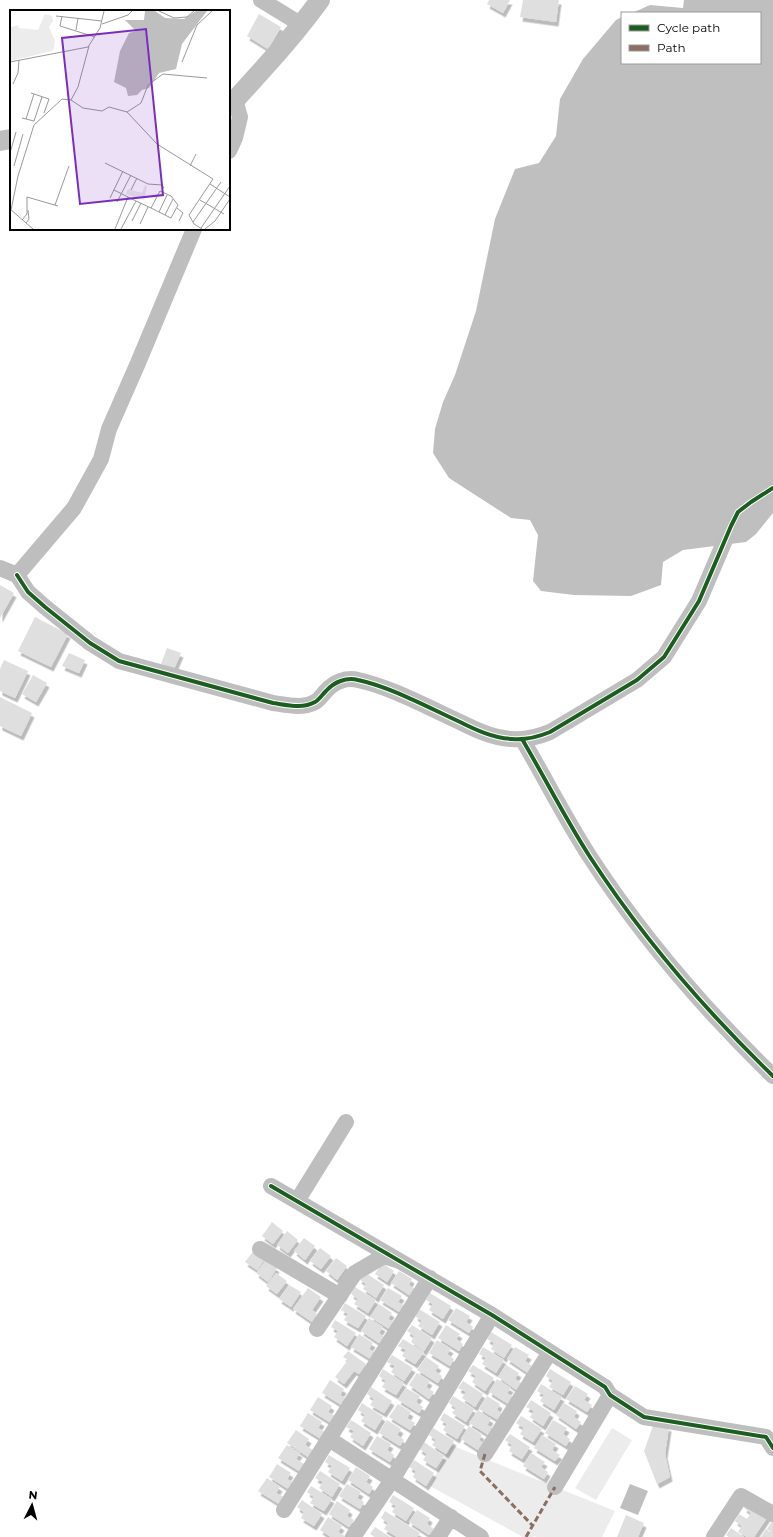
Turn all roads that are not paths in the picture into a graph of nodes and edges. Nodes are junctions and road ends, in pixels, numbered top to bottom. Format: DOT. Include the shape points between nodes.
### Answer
graph roads {
  1 [pos="260,0"];
  2 [pos="320,0"];
  3 [pos="302,25"];
  4 [pos="232,102"];
  5 [pos="10,139"];
  6 [pos="0,141"];
  7 [pos="230,150"];
  8 [pos="194,230"];
  9 [pos="773,488"];
  10 [pos="0,568"];
  11 [pos="17,575"];
  12 [pos="522,739"];
  13 [pos="773,1076"];
  14 [pos="346,1122"];
  15 [pos="271,1186"];
  16 [pos="297,1201"];
  17 [pos="260,1249"];
  18 [pos="404,1262"];
  19 [pos="430,1278"];
  20 [pos="340,1296"];
  21 [pos="492,1315"];
  22 [pos="317,1329"];
  23 [pos="550,1352"];
  24 [pos="610,1395"];
  25 [pos="329,1439"];
  26 [pos="773,1448"];
  27 [pos="485,1454"];
  28 [pos="392,1480"];
  29 [pos="555,1487"];
  30 [pos="284,1510"];
  31 [pos="773,1514"];
  32 [pos="451,1517"];
  33 [pos="353,1537"];
  34 [pos="438,1537"];
  35 [pos="481,1537"];
  36 [pos="714,1537"];
  1 -- 3 [label="street"];
  2 -- 3 [label="street"];
  3 -- 4 [label="street"];
  4 -- 7 [label="street" via="240,116"];
  5 -- 6 [label="street"];
  8 -- 11 [label="street" via="109,429 101,459 74,508"];
  9 -- 12 [label="street" via="738,512 699,601 664,658 637,680 550,732 539,737"];
  10 -- 11 [label="street"];
  11 -- 12 [label="street" via="28,592 45,607 90,643 119,661 273,703 294,706 307,706 317,702 334,684 357,679 379,686 483,732 510,739"];
  12 -- 13 [label="street" via="590,856 627,910 708,1008"];
  14 -- 16 [label="street"];
  15 -- 16 [label="street"];
  16 -- 18 [label="street"];
  17 -- 20 [label="street"];
  18 -- 19 [label="street"];
  18 -- 20 [label="street" via="384,1256 355,1273"];
  19 -- 21 [label="street"];
  19 -- 25 [label="street"];
  20 -- 22 [label="street"];
  21 -- 23 [label="street"];
  21 -- 28 [label="street"];
  23 -- 24 [label="street" via="605,1387"];
  23 -- 27 [label="street"];
  24 -- 26 [label="street" via="644,1417 766,1437"];
  24 -- 29 [label="street"];
  25 -- 28 [label="street"];
  25 -- 30 [label="street"];
  28 -- 32 [label="street"];
  28 -- 33 [label="street"];
  31 -- 36 [label="street" via="741,1496"];
  32 -- 34 [label="street"];
  32 -- 35 [label="street"];
}
